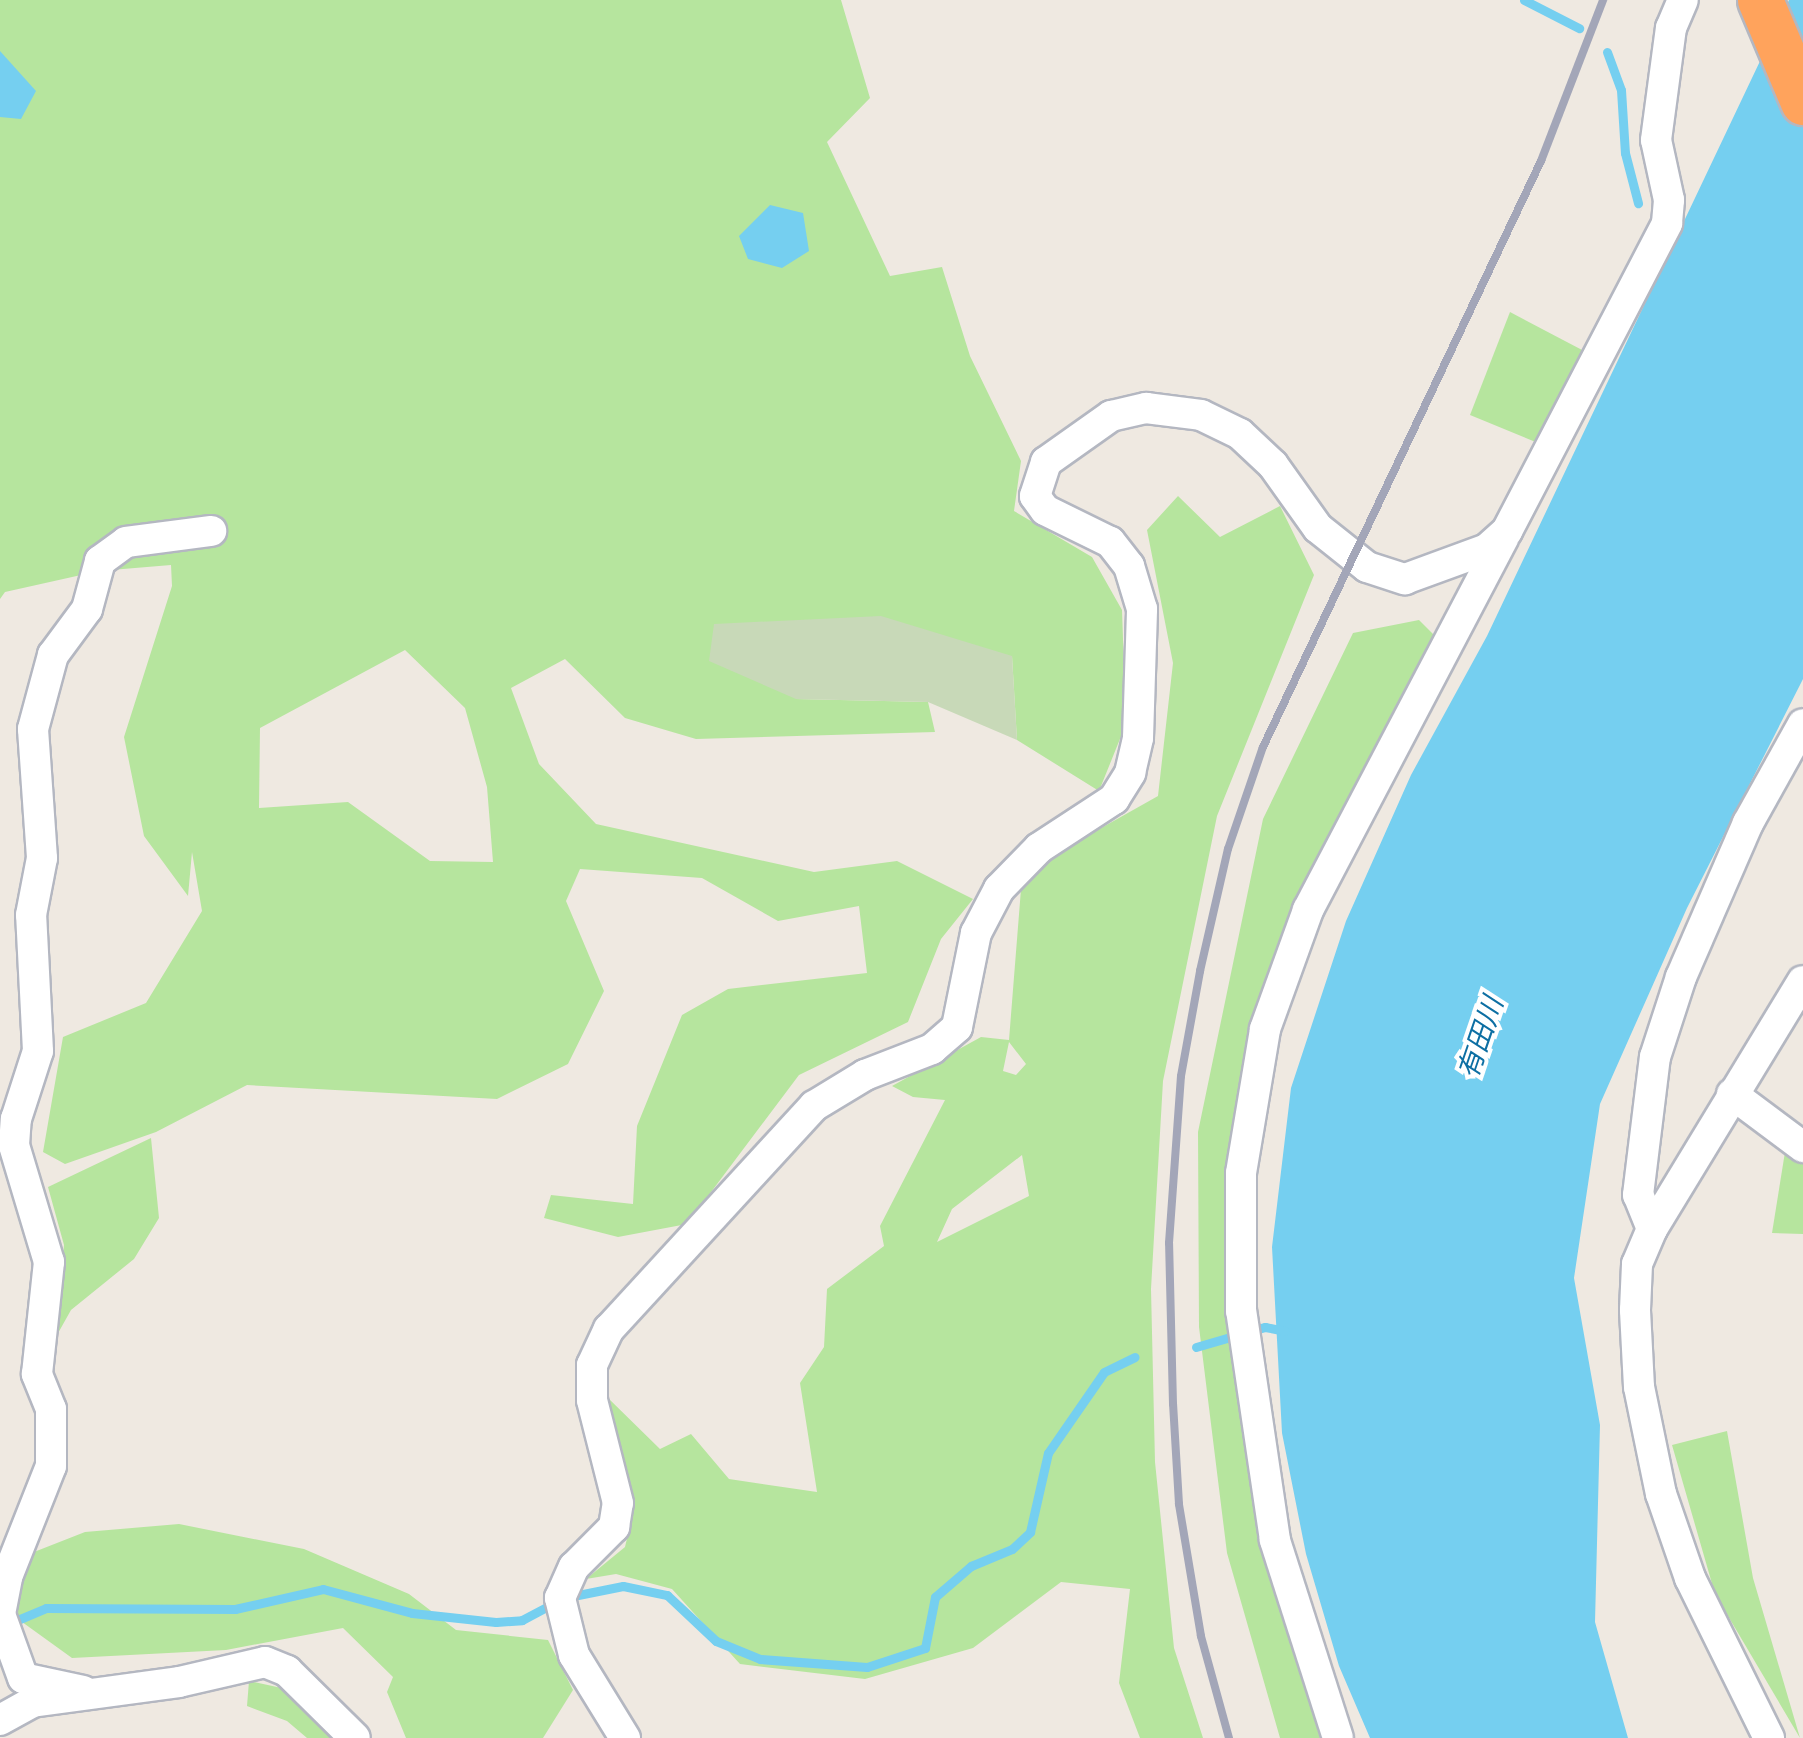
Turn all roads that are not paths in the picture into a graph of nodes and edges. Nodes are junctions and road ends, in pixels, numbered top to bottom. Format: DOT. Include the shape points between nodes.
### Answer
graph roads {
  1 [pos="1683,0"];
  2 [pos="1761,4"];
  3 [pos="1803,102"];
  4 [pos="1507,530"];
  5 [pos="211,532"];
  6 [pos="1803,724"];
  7 [pos="1803,981"];
  8 [pos="1732,1094"];
  9 [pos="1803,1147"];
  10 [pos="1652,1229"];
  11 [pos="3,1627"];
  12 [pos="83,1692"];
  13 [pos="0,1720"];
  14 [pos="354,1738"];
  15 [pos="625,1738"];
  16 [pos="1338,1738"];
  17 [pos="1769,1738"];
  1 -- 4 [label="street" via="1671,28 1656,140 1669,200 1666,223"];
  2 -- 3 [label="highway"];
  4 -- 15 [label="street" via="1487,549 1442,570 1405,578 1367,567 1318,528 1273,465 1240,434 1201,415 1146,408 1111,416 1046,462 1035,480 1044,510 1110,542 1130,566 1142,608 1138,738 1130,773 1114,799 1039,848 999,890 976,934 957,1028 932,1049 865,1075 814,1106 609,1329 592,1365 592,1400 618,1504 614,1526 563,1582 561,1614 574,1655"];
  4 -- 16 [label="street" via="1308,910 1265,1028 1241,1173 1246,1366 1276,1540"];
  5 -- 11 [label="street" via="126,542 100,561 87,609 52,655 33,728 42,858 31,915 38,1051 14,1145 49,1262 37,1374 51,1409 51,1466 8,1577"];
  6 -- 10 [label="street" via="1748,823 1680,976 1654,1057 1638,1194"];
  7 -- 8 [label="street"];
  8 -- 9 [label="street"];
  8 -- 10 [label="street"];
  10 -- 17 [label="street" via="1637,1264 1635,1310 1639,1387 1662,1494 1690,1578"];
  11 -- 12 [label="street" via="22,1678"];
  12 -- 13 [label="street" via="32,1702"];
  12 -- 14 [label="street" via="179,1682 265,1662 287,1671"];
}
